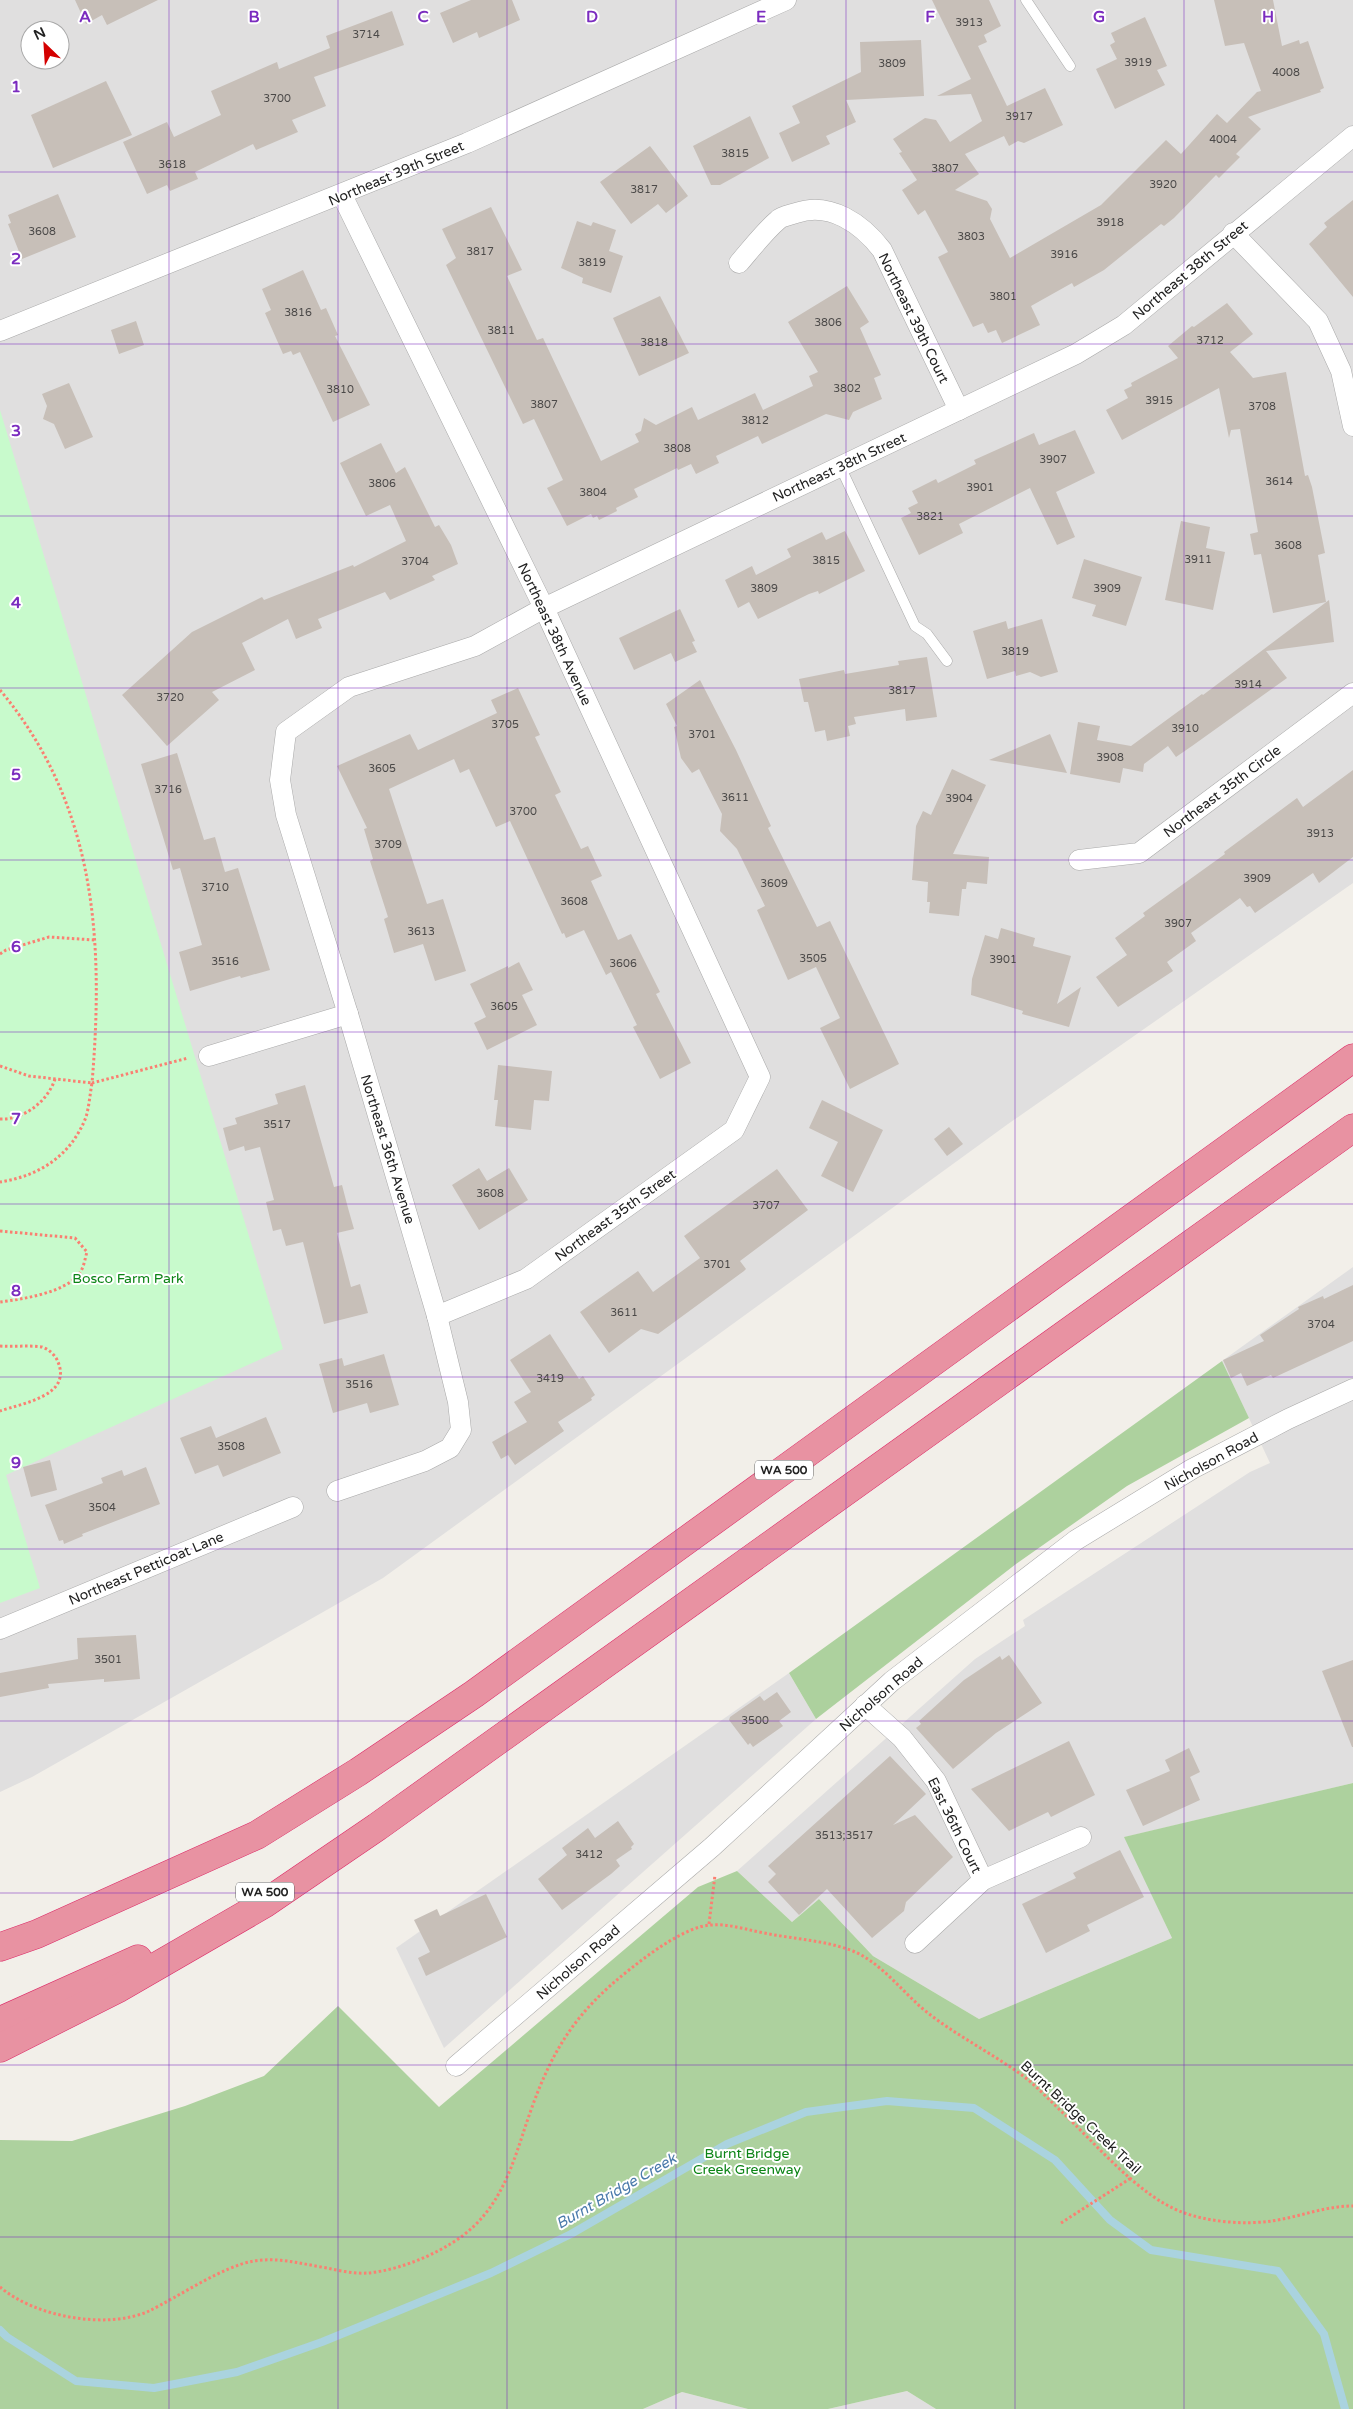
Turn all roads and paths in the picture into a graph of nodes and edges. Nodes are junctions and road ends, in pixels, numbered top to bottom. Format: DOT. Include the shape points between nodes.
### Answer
graph roads {
  1 [pos="786,0"];
  2 [pos="1026,0"];
  3 [pos="1070,66"];
  4 [pos="1353,136"];
  5 [pos="342,195"];
  6 [pos="1233,233"];
  7 [pos="739,263"];
  8 [pos="0,332"];
  9 [pos="958,410"];
  10 [pos="1353,426"];
  11 [pos="840,466"];
  12 [pos="544,608"];
  13 [pos="947,661"];
  14 [pos="0,690"];
  15 [pos="1353,693"];
  16 [pos="286,732"];
  17 [pos="1079,860"];
  18 [pos="94,940"];
  19 [pos="0,954"];
  20 [pos="348,1014"];
  21 [pos="209,1056"];
  22 [pos="1353,1058"];
  23 [pos="0,1066"];
  24 [pos="760,1077"];
  25 [pos="55,1079"];
  26 [pos="92,1083"];
  27 [pos="0,1119"];
  28 [pos="1353,1128"];
  29 [pos="0,1182"];
  30 [pos="0,1231"];
  31 [pos="0,1302"];
  32 [pos="437,1316"];
  33 [pos="0,1346"];
  34 [pos="1353,1389"];
  35 [pos="0,1411"];
  36 [pos="337,1491"];
  37 [pos="293,1507"];
  38 [pos="0,1629"];
  39 [pos="866,1705"];
  40 [pos="512,1731"];
  41 [pos="1081,1837"];
  42 [pos="712,1847"];
  43 [pos="202,1862"];
  44 [pos="983,1880"];
  45 [pos="709,1924"];
  46 [pos="915,1942"];
  47 [pos="0,1947"];
  48 [pos="0,1965"];
  49 [pos="0,2021"];
  50 [pos="0,2048"];
  51 [pos="456,2066"];
  52 [pos="1131,2178"];
  53 [pos="1353,2206"];
  54 [pos="1060,2223"];
  55 [pos="0,2287"];
  1 -- 5 [label="street, Northeast 39th Street" via="467,143"];
  2 -- 3 [label="lane"];
  4 -- 6 [label="street, Northeast 38th Street"];
  5 -- 8 [label="street, Northeast 39th Street"];
  5 -- 12 [label="street, Northeast 38th Avenue"];
  6 -- 9 [label="street, Northeast 38th Street" via="1124,325 1076,354"];
  6 -- 10 [label="street" via="1318,321 1342,371"];
  7 -- 9 [label="street, Northeast 39th Court" via="779,219 806,210 831,212 868,232 882,250"];
  9 -- 11 [label="street, Northeast 38th Street"];
  11 -- 12 [label="street, Northeast 38th Street"];
  11 -- 13 [label="lane" via="915,626 927,634"];
  12 -- 16 [label="street, Northeast 38th Street" via="475,646 349,687"];
  12 -- 24 [label="street, Northeast 38th Avenue"];
  14 -- 18 [label="path" via="20,714 40,747 64,797 87,873"];
  15 -- 17 [label="street, Northeast 35th Circle" via="1139,853"];
  16 -- 20 [label="street, Northeast 36th Avenue" via="280,780 286,815"];
  18 -- 19 [label="path" via="49,937"];
  18 -- 26 [label="path" via="97,1016"];
  20 -- 21 [label="street"];
  20 -- 32 [label="street, Northeast 36th Avenue"];
  21 -- 26 [label="path" via="178,1059"];
  22 -- 43 [label="highway, WA 500" via="474,1694 257,1835"];
  23 -- 25 [label="path" via="29,1076"];
  24 -- 32 [label="street, Northeast 35th Street" via="734,1130 526,1279"];
  25 -- 26 [label="path"];
  25 -- 27 [label="path" via="41,1103 24,1114"];
  26 -- 29 [label="path" via="86,1117 68,1147 49,1166 22,1178"];
  28 -- 40 [label="highway, WA 500"];
  30 -- 31 [label="path" via="75,1238 87,1252 80,1273 62,1286 26,1298"];
  32 -- 36 [label="street, Northeast 36th Avenue" via="458,1402 460,1430 450,1448 425,1461"];
  33 -- 35 [label="path" via="44,1347 56,1357 62,1372 59,1385 45,1396"];
  34 -- 39 [label="street, Nicholson Road" via="1192,1469 1076,1540 892,1680"];
  37 -- 38 [label="street, Northeast Petticoat Lane"];
  39 -- 42 [label="street, Nicholson Road"];
  39 -- 44 [label="street, East 36th Court" via="902,1738 936,1781"];
  40 -- 49 [label="highway, WA 500" via="260,1896 145,1956"];
  40 -- 50 [label="highway" via="264,1904 119,1988"];
  41 -- 44 [label="street"];
  42 -- 45 [label="path" via="716,1881"];
  42 -- 51 [label="street, Nicholson Road"];
  43 -- 47 [label="highway"];
  43 -- 48 [label="highway, WA 500" via="48,1946"];
  44 -- 46 [label="street"];
  45 -- 52 [label="path, Burnt Bridge Creek Trail" via="727,1924 826,1944 854,1952 876,1964 924,2010 1023,2076"];
  45 -- 55 [label="path, Burnt Bridge Creek Trail" via="653,1951 600,1993 577,2018 558,2044 548,2065 503,2188 489,2210 470,2230 435,2252 401,2267 366,2273 282,2260 242,2264 143,2313 115,2318 59,2315 12,2298"];
  52 -- 53 [label="path, Burnt Bridge Creek Trail" via="1147,2193 1181,2212 1211,2219 1270,2222 1338,2206"];
  52 -- 54 [label="path"];
}
